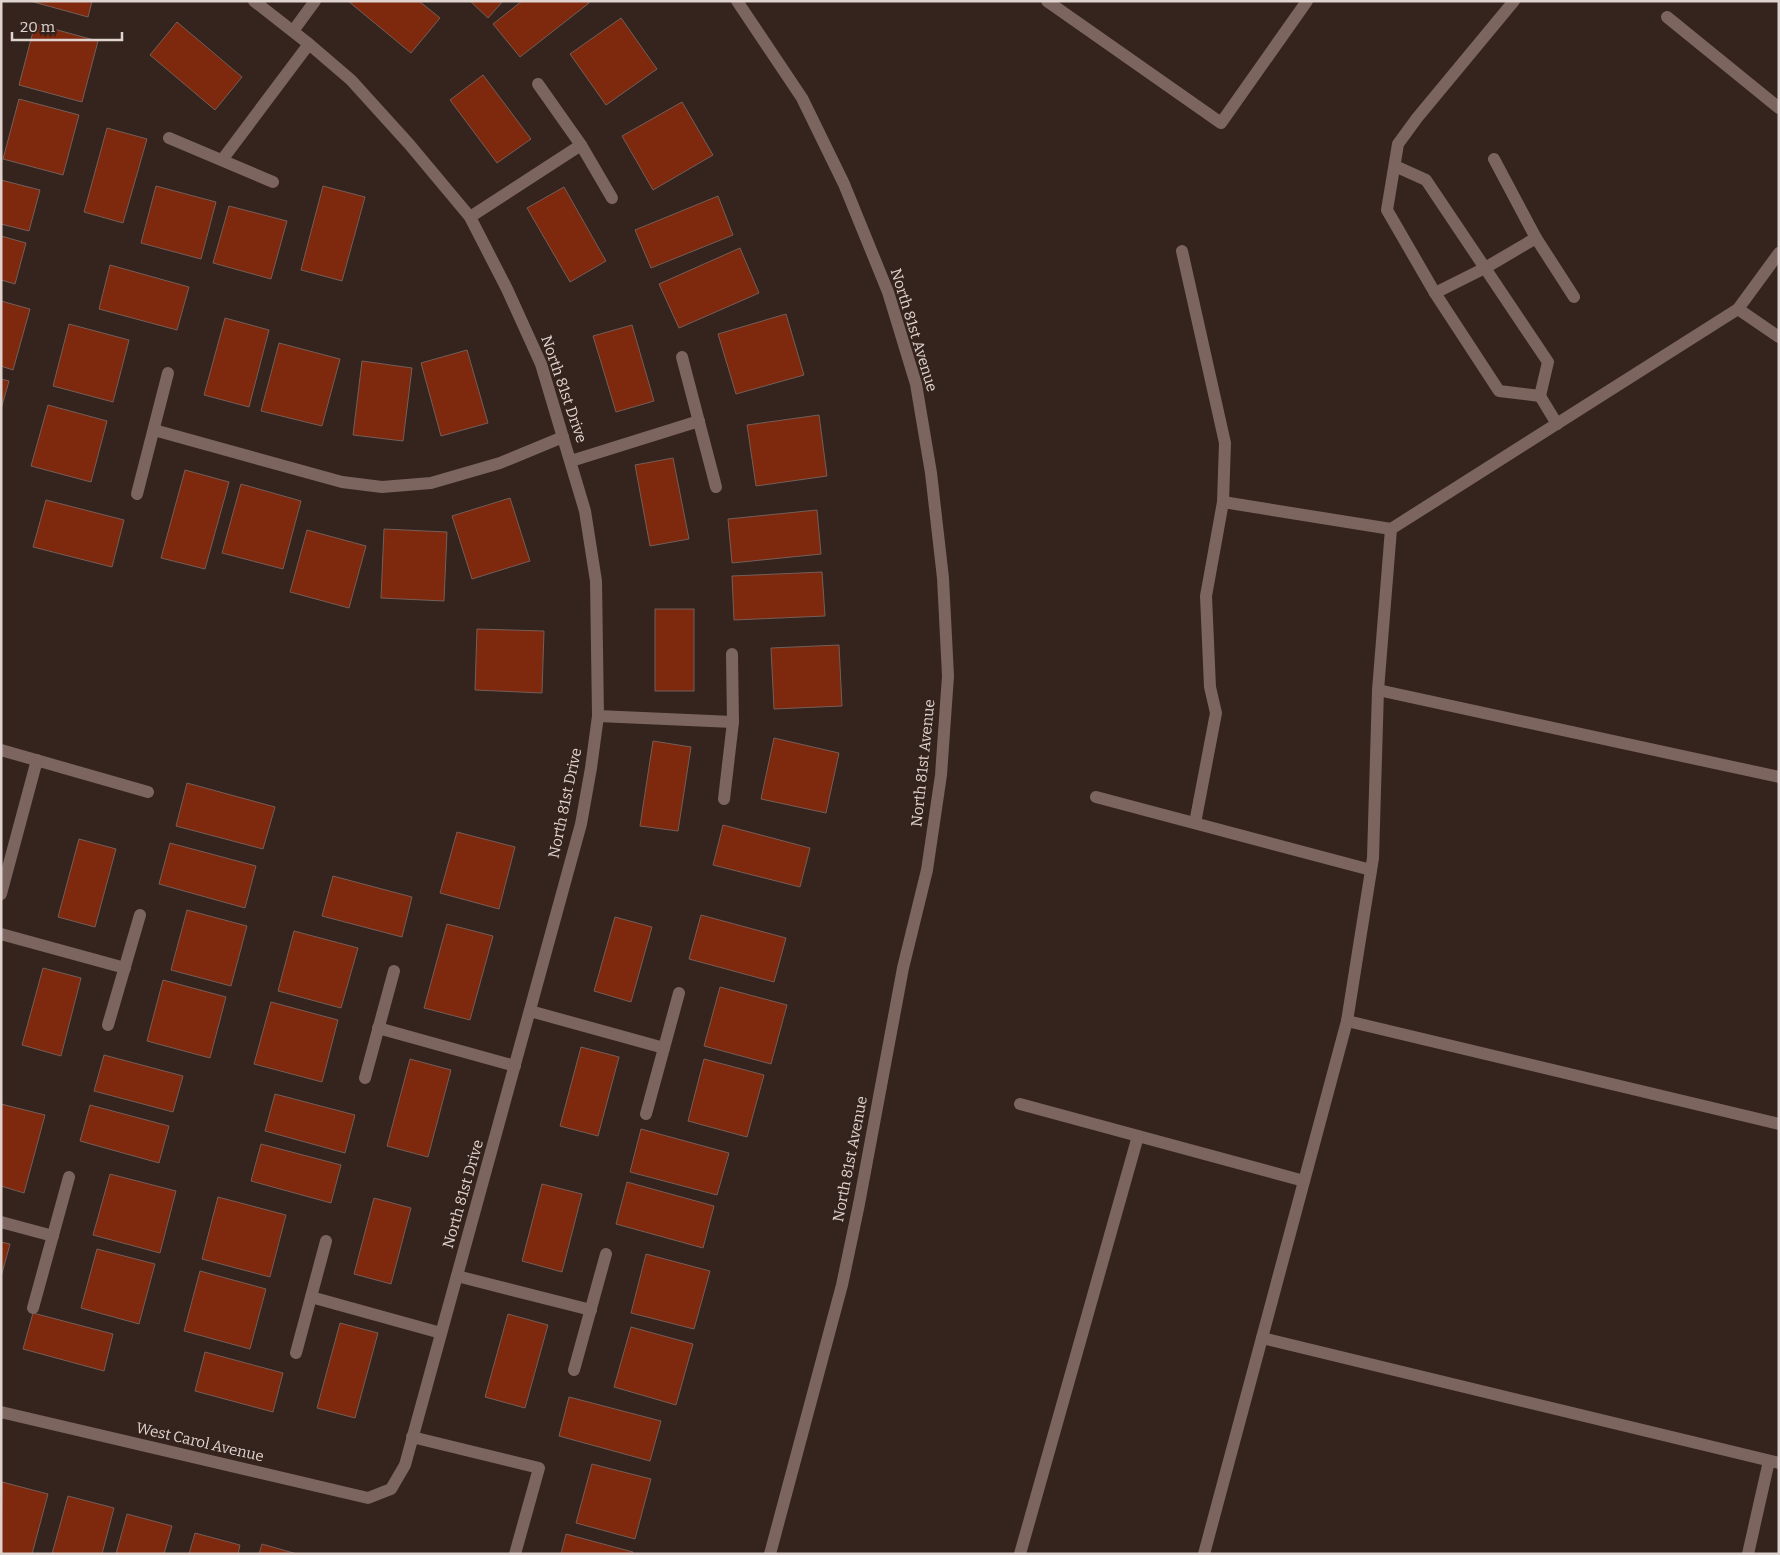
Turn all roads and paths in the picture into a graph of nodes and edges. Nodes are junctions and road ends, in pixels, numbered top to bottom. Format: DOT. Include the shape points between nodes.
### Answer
graph roads {
  1 [pos="254,1"];
  2 [pos="315,1"];
  3 [pos="737,1"];
  4 [pos="1047,1"];
  5 [pos="1307,1"];
  6 [pos="1514,1"];
  7 [pos="1667,17"];
  8 [pos="293,31"];
  9 [pos="309,44"];
  10 [pos="538,84"];
  11 [pos="1779,108"];
  12 [pos="169,138"];
  13 [pos="581,145"];
  14 [pos="1494,159"];
  15 [pos="222,160"];
  16 [pos="1395,166"];
  17 [pos="274,182"];
  18 [pos="612,198"];
  19 [pos="470,217"];
  20 [pos="1536,238"];
  21 [pos="1182,251"];
  22 [pos="1779,253"];
  23 [pos="1485,268"];
  24 [pos="1435,293"];
  25 [pos="1574,297"];
  26 [pos="1738,309"];
  27 [pos="1779,337"];
  28 [pos="682,357"];
  29 [pos="168,373"];
  30 [pos="1540,396"];
  31 [pos="699,421"];
  32 [pos="1557,424"];
  33 [pos="154,430"];
  34 [pos="563,437"];
  35 [pos="571,461"];
  36 [pos="716,487"];
  37 [pos="138,494"];
  38 [pos="1223,502"];
  39 [pos="1391,529"];
  40 [pos="732,654"];
  41 [pos="1378,690"];
  42 [pos="598,716"];
  43 [pos="733,722"];
  44 [pos="1,750"];
  45 [pos="37,760"];
  46 [pos="1779,777"];
  47 [pos="148,792"];
  48 [pos="1096,797"];
  49 [pos="724,799"];
  50 [pos="1195,823"];
  51 [pos="1371,870"];
  52 [pos="1,894"];
  53 [pos="140,915"];
  54 [pos="1,934"];
  55 [pos="125,968"];
  56 [pos="394,971"];
  57 [pos="679,993"];
  58 [pos="530,1011"];
  59 [pos="1347,1021"];
  60 [pos="108,1025"];
  61 [pos="378,1028"];
  62 [pos="664,1048"];
  63 [pos="515,1066"];
  64 [pos="365,1078"];
  65 [pos="1020,1104"];
  66 [pos="646,1114"];
  67 [pos="1779,1124"];
  68 [pos="1138,1136"];
  69 [pos="69,1177"];
  70 [pos="1304,1181"];
  71 [pos="1,1222"];
  72 [pos="53,1236"];
  73 [pos="326,1241"];
  74 [pos="606,1254"];
  75 [pos="457,1276"];
  76 [pos="311,1297"];
  77 [pos="33,1308"];
  78 [pos="591,1310"];
  79 [pos="441,1333"];
  80 [pos="1262,1338"];
  81 [pos="296,1353"];
  82 [pos="574,1370"];
  83 [pos="1,1412"];
  84 [pos="412,1437"];
  85 [pos="1774,1462"];
  86 [pos="391,1489"];
  87 [pos="515,1554"];
  88 [pos="770,1554"];
  89 [pos="1020,1554"];
  90 [pos="1204,1554"];
  91 [pos="1748,1554"];
  1 -- 8 [label="street, North 81st Drive"];
  2 -- 8 [label="street"];
  3 -- 88 [label="street, North 81st Avenue" via="802,98 844,184 890,302 916,384 931,473 943,578 948,676 941,775 927,870 903,968 842,1285"];
  4 -- 5 [label="street" via="1221,123"];
  6 -- 16 [label="street" via="1398,144"];
  7 -- 11 [label="street"];
  8 -- 9 [label="street, North 81st Drive"];
  9 -- 15 [label="street"];
  9 -- 19 [label="street, North 81st Drive" via="350,80"];
  10 -- 13 [label="street"];
  12 -- 15 [label="street"];
  13 -- 18 [label="street"];
  13 -- 19 [label="street"];
  14 -- 20 [label="street"];
  15 -- 17 [label="street"];
  16 -- 23 [label="street" via="1426,180"];
  16 -- 24 [label="street" via="1387,210"];
  19 -- 34 [label="street, North 81st Drive" via="541,364"];
  20 -- 23 [label="street"];
  20 -- 25 [label="street"];
  21 -- 38 [label="street" via="1225,443"];
  22 -- 26 [label="street"];
  23 -- 24 [label="street"];
  23 -- 30 [label="street" via="1548,362"];
  24 -- 30 [label="street" via="1500,391"];
  26 -- 27 [label="street"];
  26 -- 32 [label="street"];
  28 -- 31 [label="street"];
  29 -- 33 [label="street"];
  30 -- 32 [label="street"];
  31 -- 35 [label="street"];
  31 -- 36 [label="street"];
  32 -- 39 [label="street"];
  33 -- 34 [label="street" via="342,482 382,487 431,483 500,463"];
  33 -- 37 [label="street"];
  34 -- 35 [label="street, North 81st Drive"];
  35 -- 42 [label="street, North 81st Drive" via="585,512 596,581"];
  38 -- 39 [label="street"];
  38 -- 50 [label="street" via="1206,596 1210,687 1216,713"];
  39 -- 41 [label="street"];
  40 -- 43 [label="street"];
  41 -- 46 [label="street"];
  41 -- 51 [label="street"];
  42 -- 43 [label="street"];
  42 -- 58 [label="street, North 81st Drive" via="581,824"];
  43 -- 49 [label="street"];
  44 -- 45 [label="street"];
  45 -- 47 [label="street"];
  45 -- 52 [label="street"];
  48 -- 50 [label="street"];
  50 -- 51 [label="street"];
  51 -- 59 [label="street"];
  53 -- 55 [label="street"];
  54 -- 55 [label="street"];
  55 -- 60 [label="street"];
  56 -- 61 [label="street"];
  57 -- 62 [label="street"];
  58 -- 62 [label="street"];
  58 -- 63 [label="street, North 81st Drive"];
  59 -- 67 [label="street"];
  59 -- 70 [label="street"];
  61 -- 63 [label="street"];
  61 -- 64 [label="street"];
  62 -- 66 [label="street"];
  63 -- 75 [label="street, North 81st Drive"];
  65 -- 68 [label="street"];
  68 -- 70 [label="street"];
  68 -- 89 [label="street"];
  69 -- 72 [label="street"];
  70 -- 80 [label="street"];
  71 -- 72 [label="street"];
  72 -- 77 [label="street"];
  73 -- 76 [label="street"];
  74 -- 78 [label="street"];
  75 -- 78 [label="street"];
  75 -- 79 [label="street, North 81st Drive"];
  76 -- 79 [label="street"];
  76 -- 81 [label="street"];
  78 -- 82 [label="street"];
  79 -- 84 [label="street, North 81st Drive"];
  80 -- 85 [label="street"];
  80 -- 90 [label="street"];
  83 -- 86 [label="street, West Carol Avenue" via="368,1498"];
  84 -- 86 [label="street, North 81st Drive" via="405,1465"];
  84 -- 87 [label="street" via="539,1468"];
  85 -- 91 [label="street"];
}
